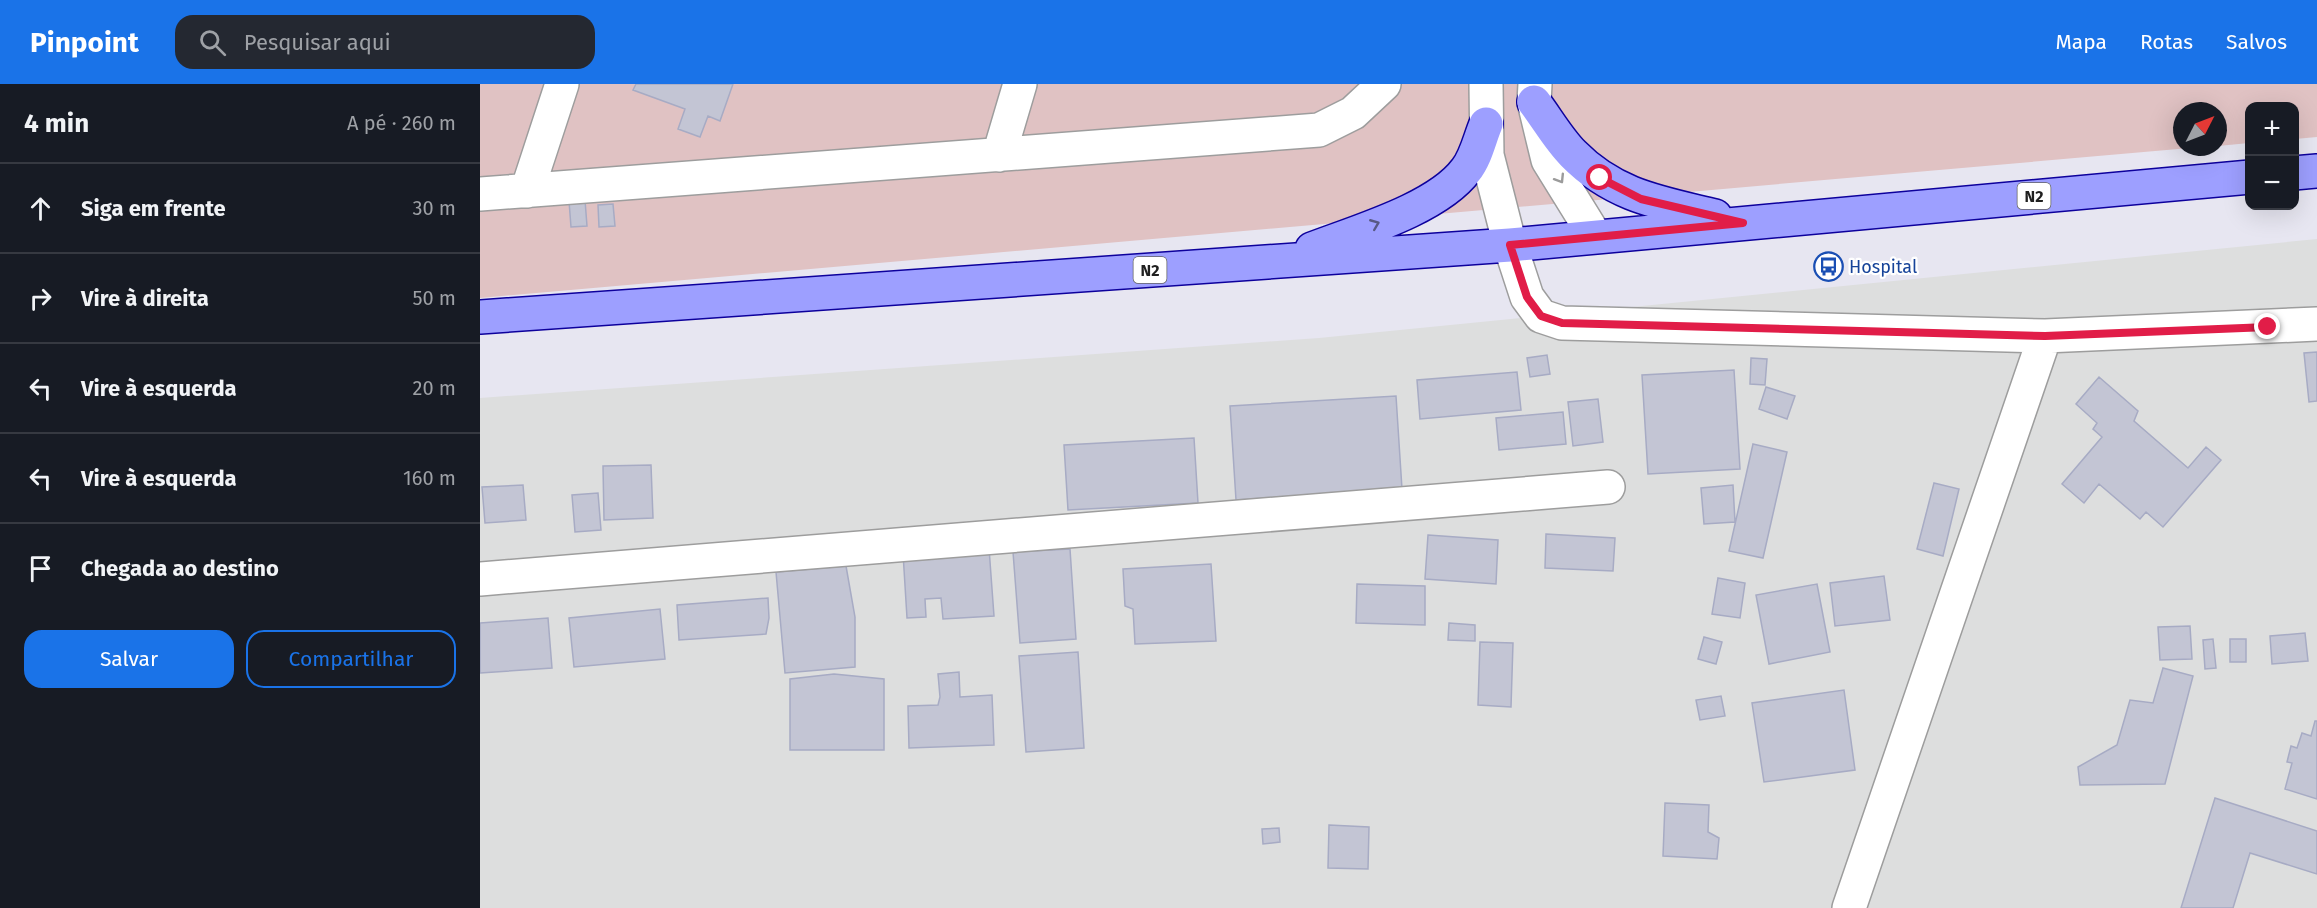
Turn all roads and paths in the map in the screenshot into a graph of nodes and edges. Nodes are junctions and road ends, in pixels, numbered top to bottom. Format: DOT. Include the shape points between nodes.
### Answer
graph roads {
  1 [pos="562,84"];
  2 [pos="1020,84"];
  3 [pos="1384,84"];
  4 [pos="1486,84"];
  5 [pos="1534,93"];
  6 [pos="1486,124"];
  7 [pos="999,155"];
  8 [pos="2317,171"];
  9 [pos="2299,173"];
  10 [pos="2245,177"];
  11 [pos="527,191"];
  12 [pos="480,194"];
  13 [pos="1743,223"];
  14 [pos="1595,236"];
  15 [pos="1510,245"];
  16 [pos="1282,261"];
  17 [pos="480,317"];
  18 [pos="2317,324"];
  19 [pos="2045,336"];
  20 [pos="1608,487"];
  21 [pos="480,579"];
  22 [pos="1848,908"];
  1 -- 11 [label="street"];
  2 -- 7 [label="street"];
  3 -- 7 [label="street" via="1353,113 1319,130"];
  4 -- 6 [label="street"];
  5 -- 13 [label="main road" via="1572,153 1600,178 1641,199"];
  5 -- 14 [label="street, one-way" via="1548,160"];
  6 -- 15 [label="street" via="1487,155"];
  16 -- 6 [label="main road, one-way" via="1432,199 1453,185 1468,169"];
  7 -- 11 [label="street"];
  8 -- 9 [label="main road"];
  10 -- 13 [label="main road, N2"];
  11 -- 12 [label="street"];
  13 -- 14 [label="main road, N2"];
  14 -- 15 [label="main road, N2"];
  15 -- 16 [label="main road, N2"];
  15 -- 19 [label="street" via="1527,297 1541,316 1562,323"];
  16 -- 17 [label="main road, N2"];
  18 -- 19 [label="street"];
  19 -- 22 [label="street"];
  20 -- 21 [label="street"];
}
